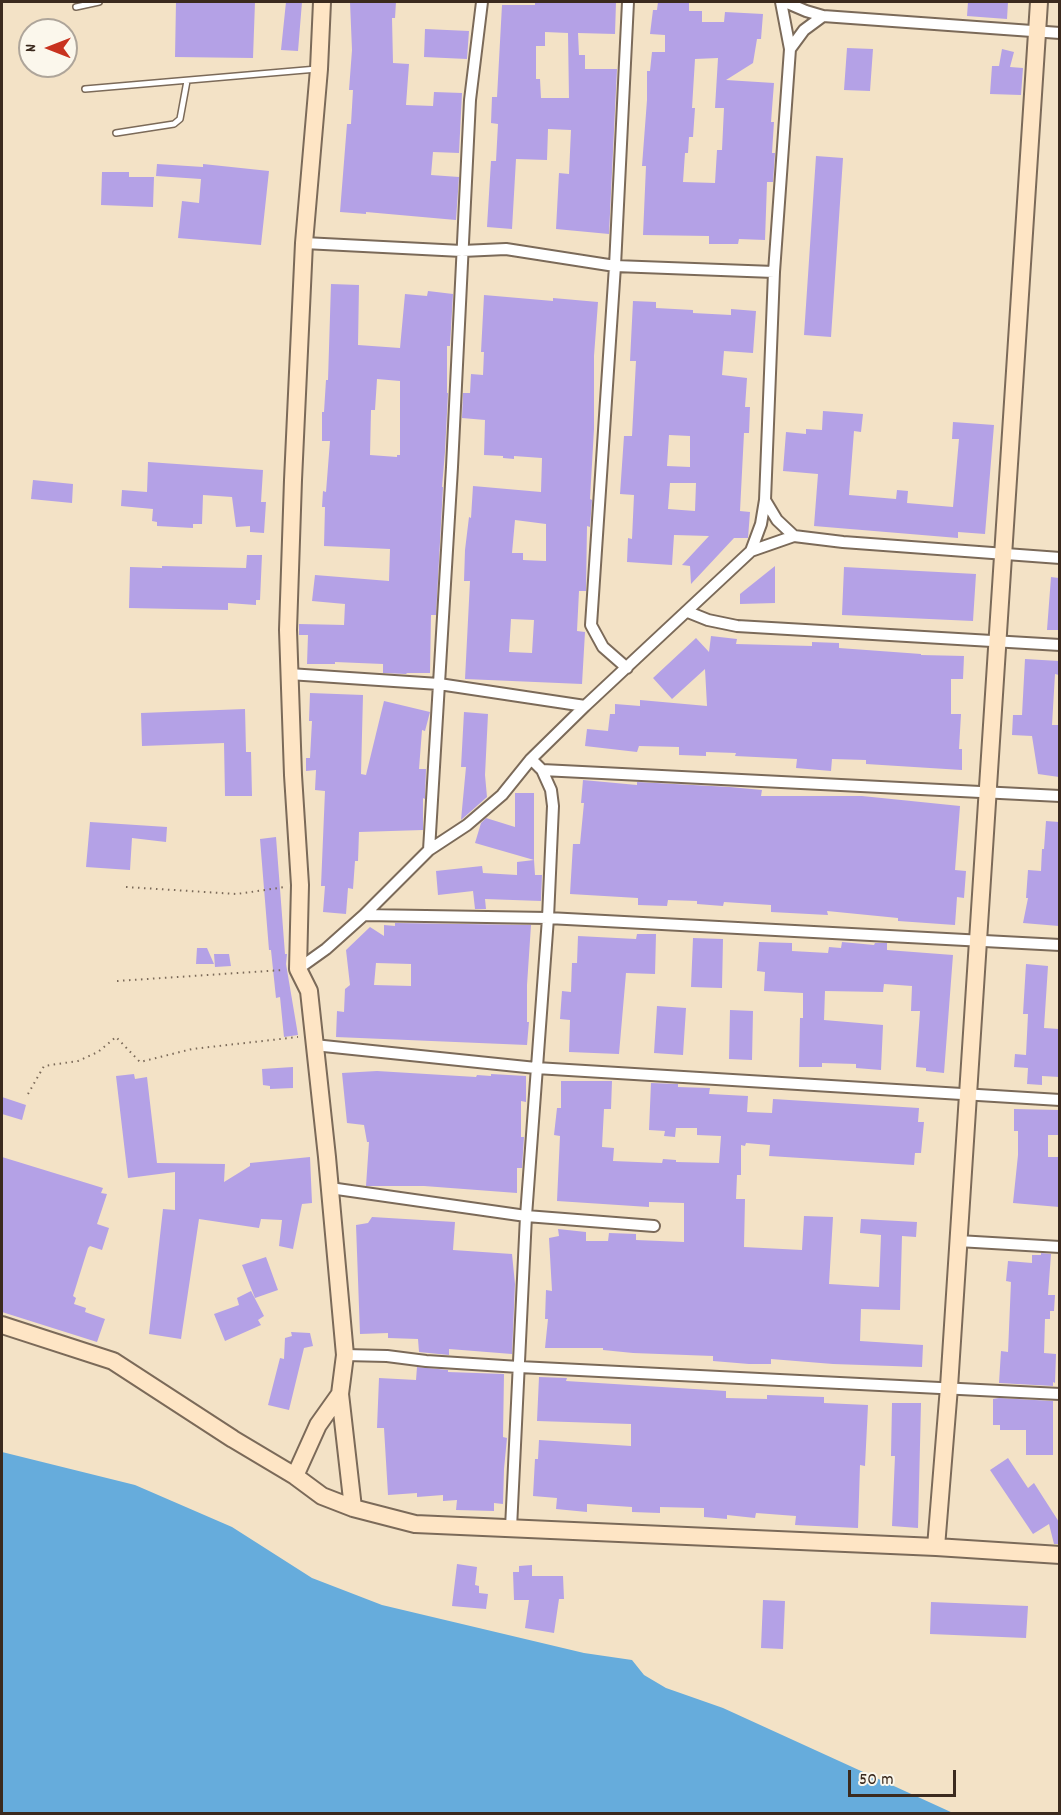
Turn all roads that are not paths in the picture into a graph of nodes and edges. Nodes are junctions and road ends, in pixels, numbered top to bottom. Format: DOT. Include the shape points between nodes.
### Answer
graph roads {
  1 [pos="99,2"];
  2 [pos="322,2"];
  3 [pos="482,2"];
  4 [pos="628,2"];
  5 [pos="783,2"];
  6 [pos="1039,2"];
  7 [pos="76,8"];
  8 [pos="823,16"];
  9 [pos="1037,32"];
  10 [pos="1059,33"];
  11 [pos="790,49"];
  12 [pos="319,69"];
  13 [pos="187,81"];
  14 [pos="85,89"];
  15 [pos="116,133"];
  16 [pos="304,243"];
  17 [pos="462,251"];
  18 [pos="615,266"];
  19 [pos="774,272"];
  20 [pos="765,500"];
  21 [pos="794,537"];
  22 [pos="751,551"];
  23 [pos="1003,553"];
  24 [pos="1059,558"];
  25 [pos="687,612"];
  26 [pos="997,642"];
  27 [pos="1059,645"];
  28 [pos="627,668"];
  29 [pos="290,674"];
  30 [pos="439,684"];
  31 [pos="585,706"];
  32 [pos="531,759"];
  33 [pos="542,770"];
  34 [pos="987,792"];
  35 [pos="1059,796"];
  36 [pos="429,850"];
  37 [pos="364,915"];
  38 [pos="548,918"];
  39 [pos="978,940"];
  40 [pos="1059,945"];
  41 [pos="298,969"];
  42 [pos="314,1040"];
  43 [pos="536,1068"];
  44 [pos="968,1095"];
  45 [pos="1059,1100"];
  46 [pos="330,1188"];
  47 [pos="526,1216"];
  48 [pos="654,1226"];
  49 [pos="958,1242"];
  50 [pos="1059,1247"];
  51 [pos="2,1325"];
  52 [pos="345,1355"];
  53 [pos="519,1367"];
  54 [pos="949,1387"];
  55 [pos="340,1394"];
  56 [pos="1059,1394"];
  57 [pos="295,1476"];
  58 [pos="353,1508"];
  59 [pos="511,1528"];
  60 [pos="936,1547"];
  61 [pos="1059,1556"];
  1 -- 7 [label="lane"];
  2 -- 12 [label="street"];
  3 -- 17 [label="street" via="470,100"];
  4 -- 18 [label="street"];
  5 -- 8 [label="street"];
  5 -- 11 [label="street"];
  6 -- 9 [label="street"];
  8 -- 9 [label="street"];
  8 -- 11 [label="street" via="804,30"];
  9 -- 10 [label="street"];
  9 -- 23 [label="street"];
  11 -- 19 [label="street"];
  12 -- 13 [label="lane"];
  12 -- 16 [label="street"];
  13 -- 14 [label="lane"];
  13 -- 15 [label="lane" via="180,119 174,124"];
  16 -- 17 [label="street"];
  16 -- 29 [label="street" via="292,480"];
  17 -- 18 [label="street" via="506,249"];
  17 -- 30 [label="street"];
  18 -- 19 [label="street"];
  18 -- 28 [label="street" via="591,625 603,647"];
  19 -- 20 [label="street"];
  20 -- 21 [label="street"];
  20 -- 22 [label="street"];
  21 -- 22 [label="street"];
  21 -- 23 [label="street"];
  22 -- 25 [label="street"];
  23 -- 24 [label="street"];
  23 -- 26 [label="street"];
  25 -- 26 [label="street" via="737,626"];
  25 -- 28 [label="street"];
  26 -- 27 [label="street"];
  26 -- 34 [label="street"];
  28 -- 31 [label="street"];
  29 -- 30 [label="street"];
  29 -- 41 [label="street" via="300,885"];
  30 -- 31 [label="street"];
  30 -- 36 [label="street"];
  31 -- 32 [label="street"];
  32 -- 33 [label="street"];
  32 -- 36 [label="street" via="502,795"];
  33 -- 34 [label="street"];
  33 -- 38 [label="street" via="553,806"];
  34 -- 35 [label="street"];
  34 -- 39 [label="street"];
  36 -- 37 [label="street"];
  37 -- 38 [label="street"];
  37 -- 41 [label="street"];
  38 -- 39 [label="street"];
  38 -- 43 [label="street"];
  39 -- 40 [label="street"];
  39 -- 44 [label="street"];
  41 -- 42 [label="street" via="309,992"];
  42 -- 43 [label="street"];
  42 -- 46 [label="street"];
  43 -- 44 [label="street"];
  43 -- 47 [label="street"];
  44 -- 45 [label="street"];
  44 -- 49 [label="street"];
  46 -- 47 [label="street"];
  46 -- 52 [label="street"];
  47 -- 48 [label="street"];
  47 -- 53 [label="street"];
  49 -- 50 [label="street"];
  49 -- 54 [label="street"];
  51 -- 57 [label="street" via="113,1361"];
  52 -- 53 [label="street"];
  52 -- 55 [label="street"];
  53 -- 54 [label="street"];
  53 -- 59 [label="street"];
  54 -- 56 [label="street"];
  54 -- 60 [label="street"];
  55 -- 57 [label="street" via="318,1425"];
  55 -- 58 [label="street"];
  57 -- 58 [label="street" via="322,1496"];
  58 -- 59 [label="street" via="415,1524"];
  59 -- 60 [label="street"];
  60 -- 61 [label="street"];
}
